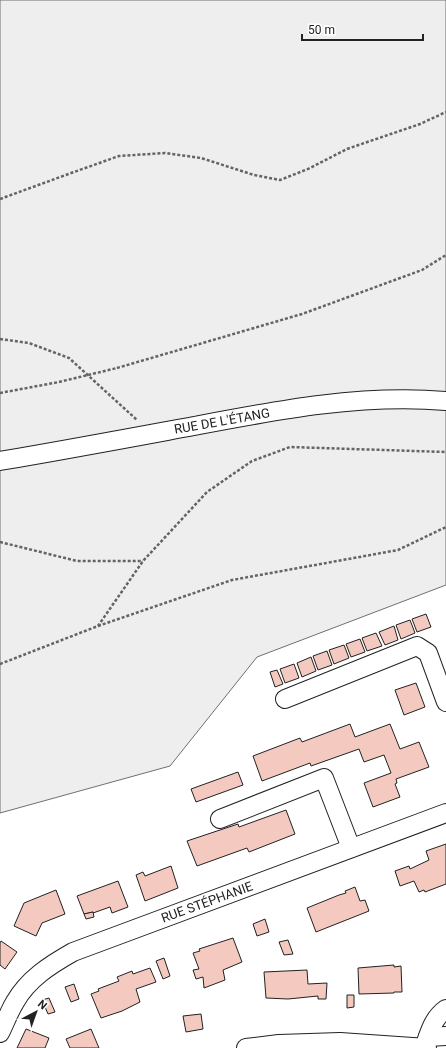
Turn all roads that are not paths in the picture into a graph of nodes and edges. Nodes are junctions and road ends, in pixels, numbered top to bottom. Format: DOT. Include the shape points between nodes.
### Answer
graph roads {
  1 [pos="446,401"];
  2 [pos="0,461"];
  3 [pos="285,699"];
  4 [pos="446,702"];
  5 [pos="446,813"];
  6 [pos="220,819"];
  7 [pos="351,848"];
  8 [pos="446,1009"];
  9 [pos="0,1033"];
  10 [pos="446,1036"];
  11 [pos="426,1045"];
  12 [pos="246,1048"];
  1 -- 2 [label="street, RUE DE L'ÉTANG" via="350,401 264,413"];
  3 -- 4 [label="street" via="418,646 428,653"];
  5 -- 7 [label="street, RUE STÉPHANIE"];
  6 -- 7 [label="street" via="324,778"];
  7 -- 9 [label="street, RUE STÉPHANIE" via="73,952 47,967 30,982 15,1001"];
  8 -- 11 [label="street" via="432,1025"];
  10 -- 11 [label="street"];
  11 -- 12 [label="street" via="340,1042"];
}
